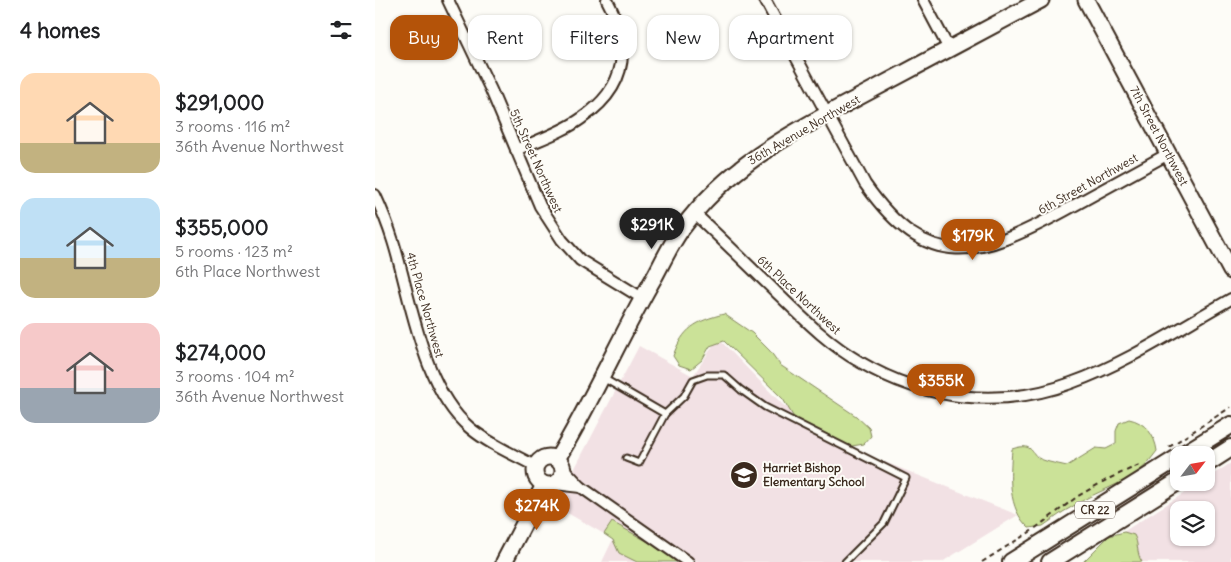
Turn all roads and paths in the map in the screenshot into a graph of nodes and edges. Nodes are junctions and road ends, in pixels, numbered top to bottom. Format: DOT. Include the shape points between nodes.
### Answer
graph roads {
  1 [pos="448,0"];
  2 [pos="607,0"];
  3 [pos="765,0"];
  4 [pos="923,0"];
  5 [pos="1041,0"];
  6 [pos="1086,0"];
  7 [pos="949,49"];
  8 [pos="827,115"];
  9 [pos="516,150"];
  10 [pos="1168,154"];
  11 [pos="375,195"];
  12 [pos="694,213"];
  13 [pos="1231,271"];
  14 [pos="642,298"];
  15 [pos="1231,298"];
  16 [pos="602,378"];
  17 [pos="1231,406"];
  18 [pos="665,414"];
  19 [pos="1231,425"];
  20 [pos="1181,446"];
  21 [pos="1197,446"];
  22 [pos="1231,448"];
  23 [pos="1170,454"];
  24 [pos="626,458"];
  25 [pos="1215,458"];
  26 [pos="560,463"];
  27 [pos="1142,464"];
  28 [pos="535,466"];
  29 [pos="550,485"];
  30 [pos="581,487"];
  31 [pos="1170,487"];
  32 [pos="504,562"];
  33 [pos="688,562"];
  34 [pos="845,562"];
  35 [pos="982,562"];
  36 [pos="1011,562"];
  37 [pos="1050,562"];
  1 -- 9 [label="street, 5th Street Northwest" via="477,57"];
  2 -- 9 [label="street" via="622,44 622,64 610,93 582,118"];
  3 -- 8 [label="street, 6th Street Northwest"];
  4 -- 7 [label="street"];
  5 -- 7 [label="street, 36th Avenue Northwest"];
  6 -- 10 [label="street, 7th Street Northwest"];
  7 -- 8 [label="street, 36th Avenue Northwest"];
  8 -- 10 [label="street, 6th Street Northwest" via="881,207 919,238 957,249 977,248 1014,237"];
  8 -- 12 [label="street, 36th Avenue Northwest" via="746,163"];
  9 -- 14 [label="street, 5th Street Northwest" via="540,206 571,251 580,260"];
  10 -- 13 [label="street, 7th Street Northwest"];
  11 -- 28 [label="street, 4th Place Northwest" via="393,239 426,359 445,399 469,427 485,439"];
  12 -- 14 [label="street, 36th Avenue Northwest"];
  12 -- 15 [label="street, 6th Place Northwest" via="831,342 883,375 940,394 995,399 1069,384 1134,354"];
  14 -- 16 [label="street, 36th Avenue Northwest"];
  16 -- 18 [label="lane"];
  16 -- 26 [label="street, 36th Avenue Northwest"];
  17 -- 20 [label="path"];
  18 -- 24 [label="lane" via="639,463"];
  18 -- 34 [label="lane" via="684,396 693,380 707,375 724,376 765,407 906,478 884,523"];
  19 -- 21 [label="main road"];
  22 -- 25 [label="main road"];
  23 -- 36 [label="main road, CR 22"];
  26 -- 28 [label="street" via="548,457 540,459"];
  26 -- 29 [label="street, 36th Avenue Northwest" via="562,478"];
  26 -- 30 [label="street"];
  27 -- 35 [label="path" via="1078,496 1033,530"];
  28 -- 29 [label="street" via="537,477"];
  29 -- 30 [label="street"];
  29 -- 32 [label="street, 36th Avenue Northwest"];
  30 -- 33 [label="street"];
  31 -- 37 [label="main road, CR 22"];
}
